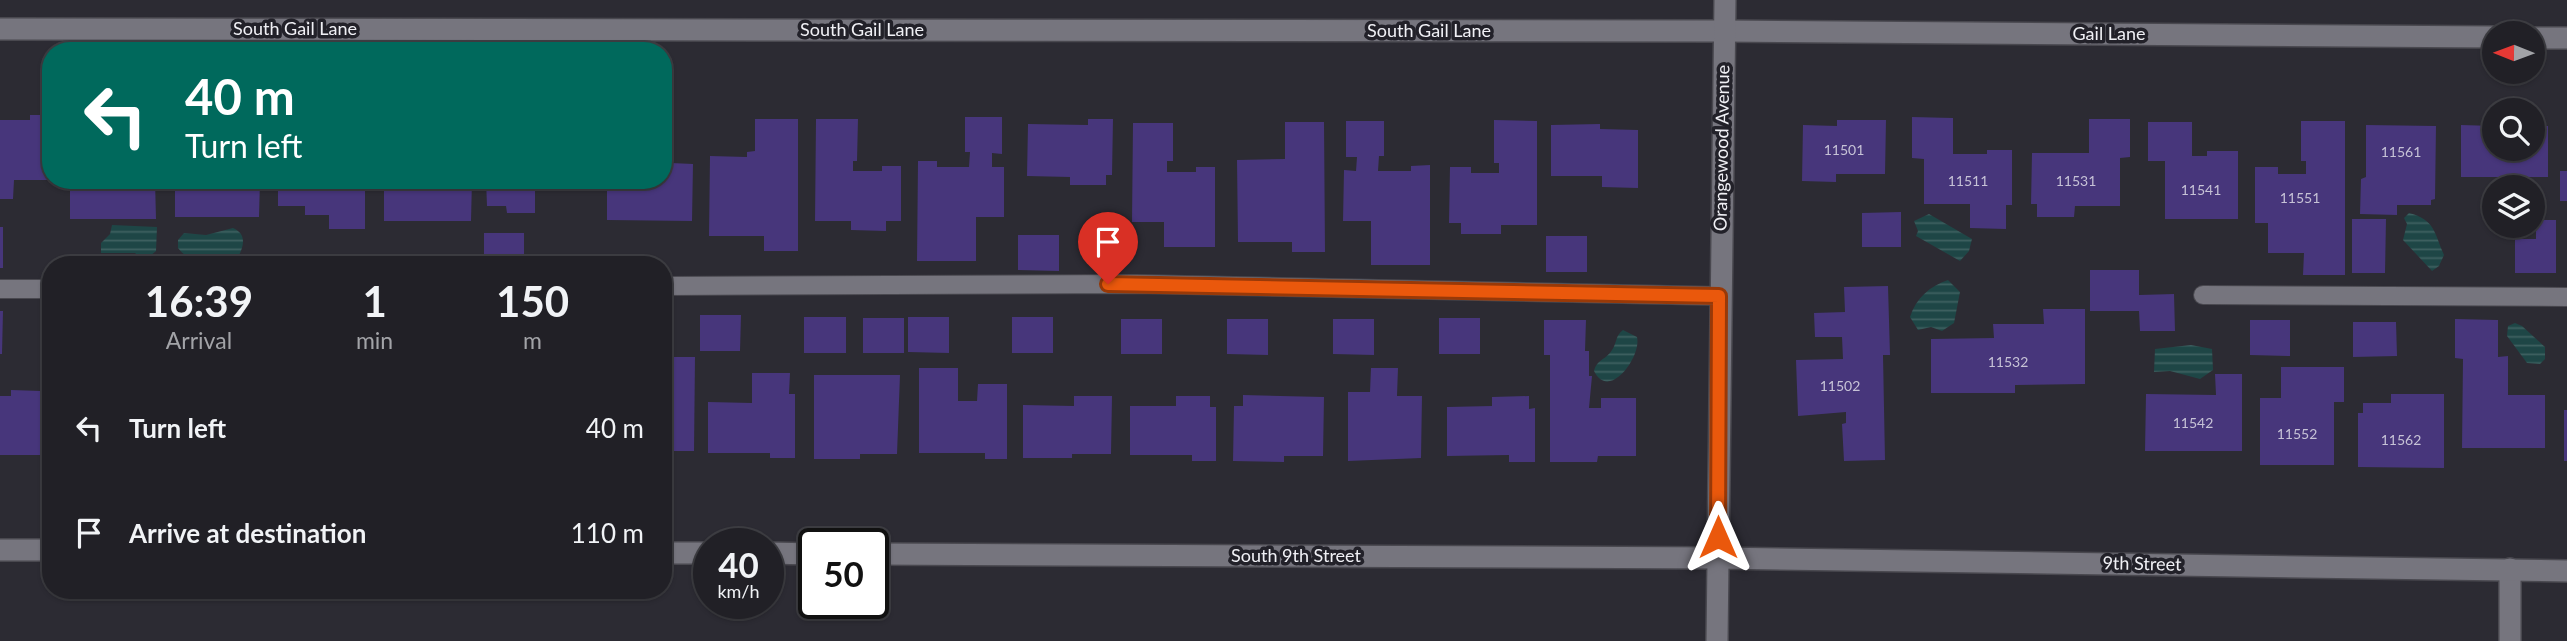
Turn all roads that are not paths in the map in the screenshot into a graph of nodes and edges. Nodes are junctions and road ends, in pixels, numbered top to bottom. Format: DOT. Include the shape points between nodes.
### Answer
graph roads {
  1 [pos="1725,0"];
  2 [pos="0,29"];
  3 [pos="1724,31"];
  4 [pos="2482,37"];
  5 [pos="2545,38"];
  6 [pos="2567,38"];
  7 [pos="672,286"];
  8 [pos="0,289"];
  9 [pos="42,289"];
  10 [pos="2203,295"];
  11 [pos="1719,296"];
  12 [pos="2567,297"];
  13 [pos="0,550"];
  14 [pos="42,550"];
  15 [pos="672,553"];
  16 [pos="693,553"];
  17 [pos="889,554"];
  18 [pos="1718,558"];
  19 [pos="2510,569"];
  20 [pos="2567,571"];
  21 [pos="1717,641"];
  22 [pos="2510,641"];
  1 -- 3 [label="street, Orangewood Avenue"];
  2 -- 3 [label="street, South Gail Lane"];
  3 -- 4 [label="street, Gail Lane"];
  3 -- 11 [label="street, Orangewood Avenue"];
  5 -- 6 [label="street"];
  7 -- 11 [label="lane" via="1136,284"];
  8 -- 9 [label="lane"];
  10 -- 12 [label="lane"];
  11 -- 18 [label="street, Orangewood Avenue"];
  13 -- 14 [label="street"];
  15 -- 16 [label="street"];
  17 -- 18 [label="street, South 9th Street"];
  18 -- 19 [label="street, 9th Street"];
  18 -- 21 [label="street, Orangewood Avenue"];
  19 -- 20 [label="street, 9th Street"];
  19 -- 22 [label="street"];
}
